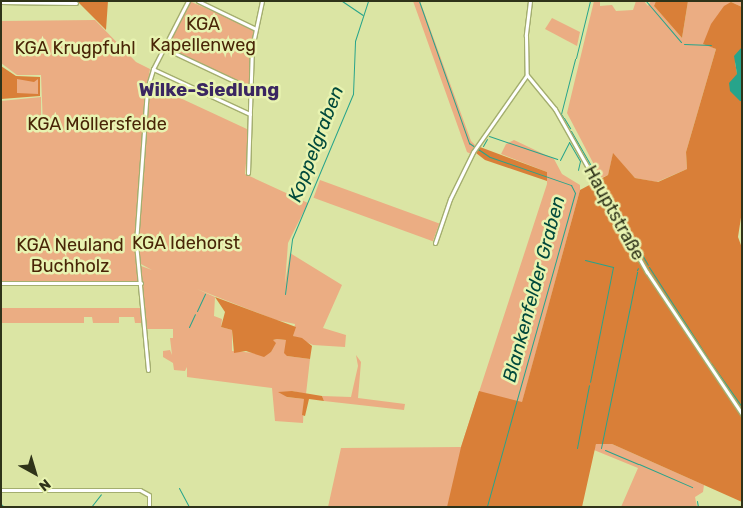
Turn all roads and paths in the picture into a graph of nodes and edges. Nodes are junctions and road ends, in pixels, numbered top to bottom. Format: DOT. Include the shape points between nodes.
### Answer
graph roads {
  1 [pos="188,1"];
  2 [pos="198,1"];
  3 [pos="262,1"];
  4 [pos="530,1"];
  5 [pos="1,2"];
  6 [pos="76,3"];
  7 [pos="256,29"];
  8 [pos="164,48"];
  9 [pos="153,68"];
  10 [pos="527,75"];
  11 [pos="251,89"];
  12 [pos="250,114"];
  13 [pos="248,173"];
  14 [pos="435,243"];
  15 [pos="1,283"];
  16 [pos="141,283"];
  17 [pos="148,370"];
  18 [pos="742,414"];
  19 [pos="1,490"];
  20 [pos="149,507"];
  1 -- 8 [label="street"];
  2 -- 7 [label="street"];
  3 -- 7 [label="street"];
  4 -- 10 [label="street" via="526,36"];
  5 -- 6 [label="street"];
  7 -- 11 [label="street"];
  8 -- 9 [label="street"];
  8 -- 11 [label="street"];
  9 -- 12 [label="street"];
  9 -- 16 [label="street" via="147,89 136,230"];
  10 -- 14 [label="street" via="474,152 450,199"];
  10 -- 18 [label="street, Hauptstraße" via="555,108 647,272"];
  11 -- 12 [label="street"];
  12 -- 13 [label="street"];
  15 -- 16 [label="street"];
  16 -- 17 [label="street"];
  19 -- 20 [label="street" via="140,490 149,496"];
}
